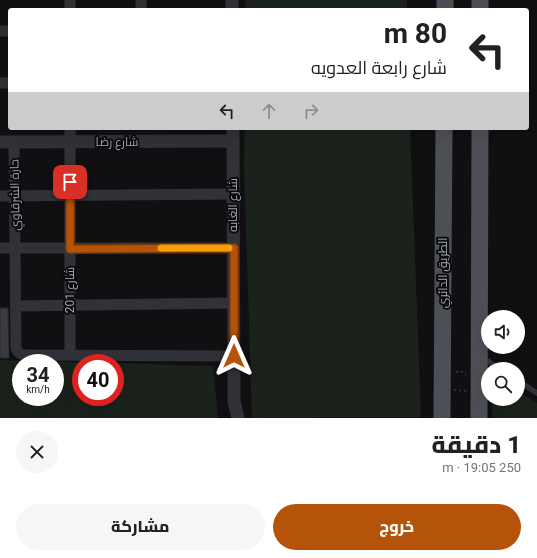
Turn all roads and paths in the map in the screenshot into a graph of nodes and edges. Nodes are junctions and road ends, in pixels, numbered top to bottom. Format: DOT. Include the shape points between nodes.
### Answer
graph roads {
  1 [pos="70,130"];
  2 [pos="444,130"];
  3 [pos="480,130"];
  4 [pos="233,134"];
  5 [pos="0,142"];
  6 [pos="14,142"];
  7 [pos="70,142"];
  8 [pos="233,194"];
  9 [pos="0,196"];
  10 [pos="15,196"];
  11 [pos="70,196"];
  12 [pos="0,248"];
  13 [pos="16,248"];
  14 [pos="234,248"];
  15 [pos="70,249"];
  16 [pos="234,303"];
  17 [pos="70,305"];
  18 [pos="16,306"];
  19 [pos="70,355"];
  20 [pos="479,355"];
  21 [pos="234,356"];
  22 [pos="490,362"];
  23 [pos="525,385"];
  24 [pos="442,390"];
  25 [pos="479,391"];
  26 [pos="536,391"];
  27 [pos="234,401"];
  28 [pos="229,418"];
  29 [pos="238,418"];
  30 [pos="442,418"];
  31 [pos="479,418"];
  1 -- 7 [label="street, شارع 201"];
  2 -- 24 [label="main road, الطريق الدائري"];
  3 -- 20 [label="main road"];
  4 -- 7 [label="street, شارع رضا"];
  4 -- 8 [label="street, شارع الغابه"];
  5 -- 6 [label="street, شارع رضا"];
  6 -- 7 [label="street, شارع رضا"];
  6 -- 10 [label="street, حارة الشرقاوي"];
  7 -- 11 [label="street, شارع 201"];
  8 -- 11 [label="street"];
  8 -- 14 [label="street, شارع الغابه"];
  9 -- 10 [label="street"];
  10 -- 11 [label="street"];
  10 -- 13 [label="street, حارة الشرقاوي"];
  11 -- 15 [label="street, شارع 201"];
  12 -- 13 [label="street"];
  13 -- 15 [label="street"];
  13 -- 18 [label="street, حارة الشرقاوي"];
  14 -- 15 [label="street"];
  14 -- 16 [label="street, شارع الغابه"];
  15 -- 17 [label="street, شارع 201"];
  16 -- 17 [label="street"];
  16 -- 21 [label="street, شارع الغابه"];
  17 -- 18 [label="street"];
  17 -- 19 [label="street, شارع 201"];
  18 -- 19 [label="street, حارة الشرقاوي" via="17,352 22,355"];
  19 -- 21 [label="street"];
  20 -- 22 [label="lane"];
  20 -- 25 [label="main road"];
  21 -- 27 [label="street, شارع الغابه"];
  23 -- 26 [label="lane"];
  24 -- 25 [label="path"];
  24 -- 30 [label="main road, الطريق الدائري"];
  25 -- 31 [label="main road"];
  27 -- 28 [label="street, شارع الغابه"];
  27 -- 29 [label="street, شارع الغابه"];
}
